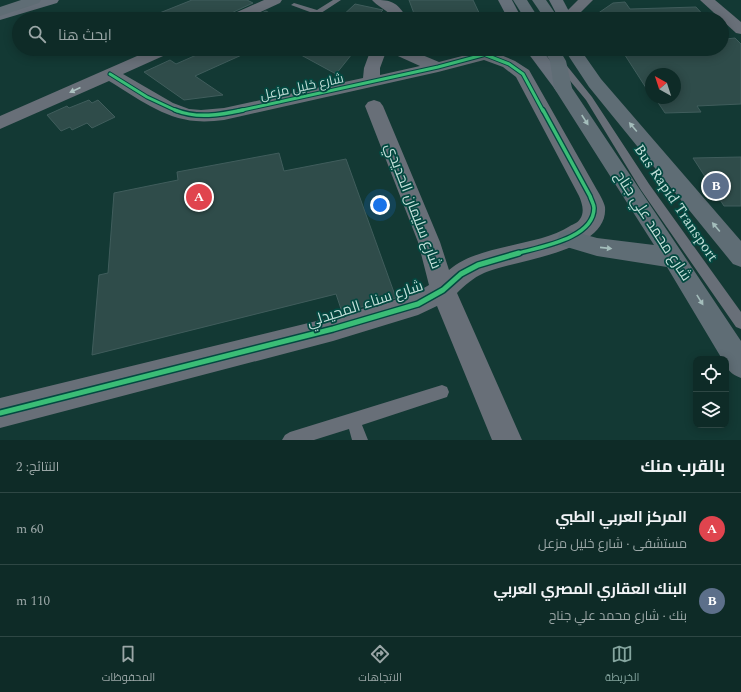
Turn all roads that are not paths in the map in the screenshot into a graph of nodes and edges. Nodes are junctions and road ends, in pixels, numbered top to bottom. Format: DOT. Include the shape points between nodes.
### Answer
graph roads {
  1 [pos="12,0"];
  2 [pos="34,0"];
  3 [pos="52,0"];
  4 [pos="275,0"];
  5 [pos="321,0"];
  6 [pos="338,0"];
  7 [pos="379,0"];
  8 [pos="504,0"];
  9 [pos="520,0"];
  10 [pos="539,0"];
  11 [pos="556,0"];
  12 [pos="586,0"];
  13 [pos="707,0"];
  14 [pos="0,4"];
  15 [pos="294,5"];
  16 [pos="331,5"];
  17 [pos="0,12"];
  18 [pos="12,12"];
  19 [pos="13,12"];
  20 [pos="248,12"];
  21 [pos="315,12"];
  22 [pos="320,12"];
  23 [pos="395,12"];
  24 [pos="511,12"];
  25 [pos="528,12"];
  26 [pos="547,12"];
  27 [pos="562,12"];
  28 [pos="573,12"];
  29 [pos="720,12"];
  30 [pos="729,15"];
  31 [pos="0,16"];
  32 [pos="741,16"];
  33 [pos="729,20"];
  34 [pos="741,30"];
  35 [pos="150,56"];
  36 [pos="376,56"];
  37 [pos="410,56"];
  38 [pos="480,56"];
  39 [pos="500,56"];
  40 [pos="538,56"];
  41 [pos="554,56"];
  42 [pos="555,56"];
  43 [pos="575,56"];
  44 [pos="582,56"];
  45 [pos="438,67"];
  46 [pos="110,74"];
  47 [pos="371,82"];
  48 [pos="563,88"];
  49 [pos="592,91"];
  50 [pos="374,106"];
  51 [pos="0,123"];
  52 [pos="568,240"];
  53 [pos="741,257"];
  54 [pos="674,258"];
  55 [pos="443,290"];
  56 [pos="741,323"];
  57 [pos="741,365"];
  58 [pos="442,392"];
  59 [pos="0,413"];
  60 [pos="353,420"];
  61 [pos="290,440"];
  62 [pos="360,440"];
  63 [pos="507,440"];
  1 -- 14 [label="main road"];
  2 -- 17 [label="main road"];
  3 -- 19 [label="main road"];
  4 -- 20 [label="street"];
  5 -- 16 [label="lane"];
  6 -- 16 [label="lane"];
  7 -- 23 [label="street"];
  8 -- 24 [label="main road"];
  9 -- 25 [label="main road"];
  10 -- 26 [label="main road"];
  11 -- 27 [label="main road"];
  12 -- 28 [label="street"];
  13 -- 29 [label="street"];
  15 -- 21 [label="lane"];
  16 -- 22 [label="lane"];
  18 -- 31 [label="main road"];
  30 -- 32 [label="street"];
  33 -- 34 [label="street"];
  35 -- 46 [label="street"];
  36 -- 47 [label="street"];
  37 -- 45 [label="street"];
  38 -- 45 [label="street, شارع خليل مزعل"];
  39 -- 52 [label="street, شارع سناء المحيدلي" via="524,74 590,196 594,207 592,219 587,227"];
  40 -- 48 [label="main road, شارع محمد علي جناح"];
  41 -- 48 [label="main road, شارع محمد علي جناح"];
  42 -- 49 [label="lane, Bus Rapid Transport"];
  43 -- 49 [label="main road"];
  44 -- 49 [label="main road"];
  45 -- 47 [label="street, شارع خليل مزعل"];
  46 -- 47 [label="street, شارع خليل مزعل" via="162,104 186,114 196,115 224,114"];
  46 -- 51 [label="street, one-way"];
  48 -- 54 [label="main road, شارع محمد علي جناح, one-way"];
  53 -- 49 [label="main road, one-way"];
  49 -- 56 [label="lane, Bus Rapid Transport" via="645,187"];
  50 -- 55 [label="street, شارع سليمان الحديدي" via="429,242"];
  52 -- 54 [label="main road, one-way" via="597,247"];
  52 -- 55 [label="street, شارع سناء المحيدلي" via="478,265 461,274"];
  54 -- 57 [label="main road, شارع محمد علي جناح, one-way"];
  55 -- 59 [label="street, شارع سناء المحيدلي" via="418,304 333,329"];
  55 -- 63 [label="street, شارع سليمان الحديدي"];
  58 -- 60 [label="lane"];
  60 -- 61 [label="lane"];
  60 -- 62 [label="lane"];
}
